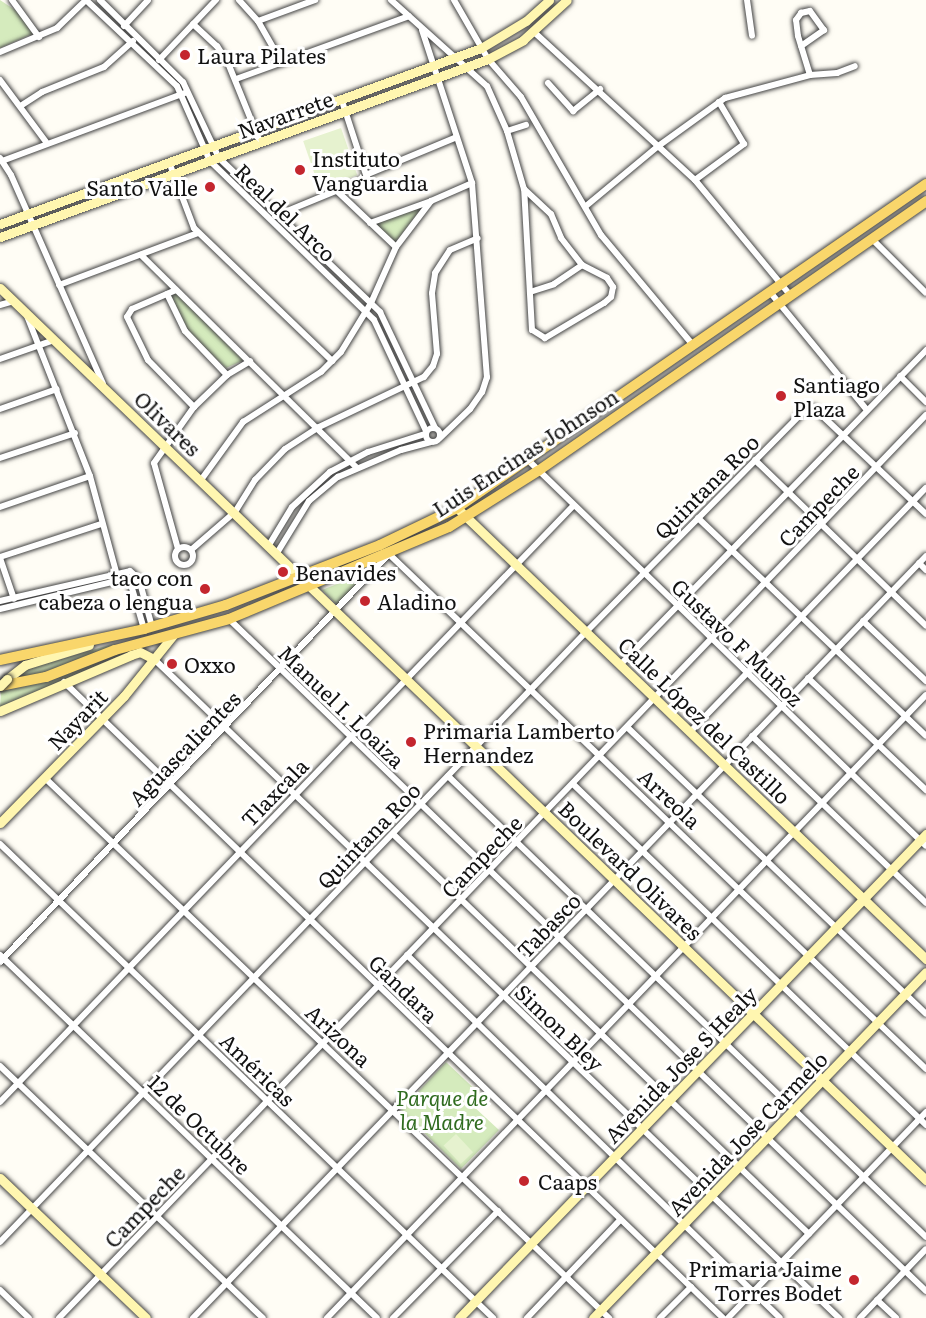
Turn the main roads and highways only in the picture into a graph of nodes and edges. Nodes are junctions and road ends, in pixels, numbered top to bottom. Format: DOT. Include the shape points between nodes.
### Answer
graph roads {
  1 [pos="926,184"];
  2 [pos="926,201"];
  3 [pos="693,345"];
  4 [pos="686,368"];
  5 [pos="416,529"];
  6 [pos="422,540"];
  7 [pos="0,660"];
  8 [pos="2,684"];
  1 -- 3 [label="main road, Luis Encinas Johnson"];
  2 -- 4 [label="main road, Luis Encinas Johnson"];
  3 -- 4 [label="main road"];
  3 -- 5 [label="main road, Luis Encinas Johnson" via="457,508"];
  4 -- 6 [label="main road, Luis Encinas Johnson" via="468,517"];
  5 -- 6 [label="main road"];
  5 -- 7 [label="main road, Luis Encinas Johnson" via="226,605 132,632"];
  6 -- 8 [label="main road, Luis Encinas Johnson" via="229,619 115,650 46,677"];
}
